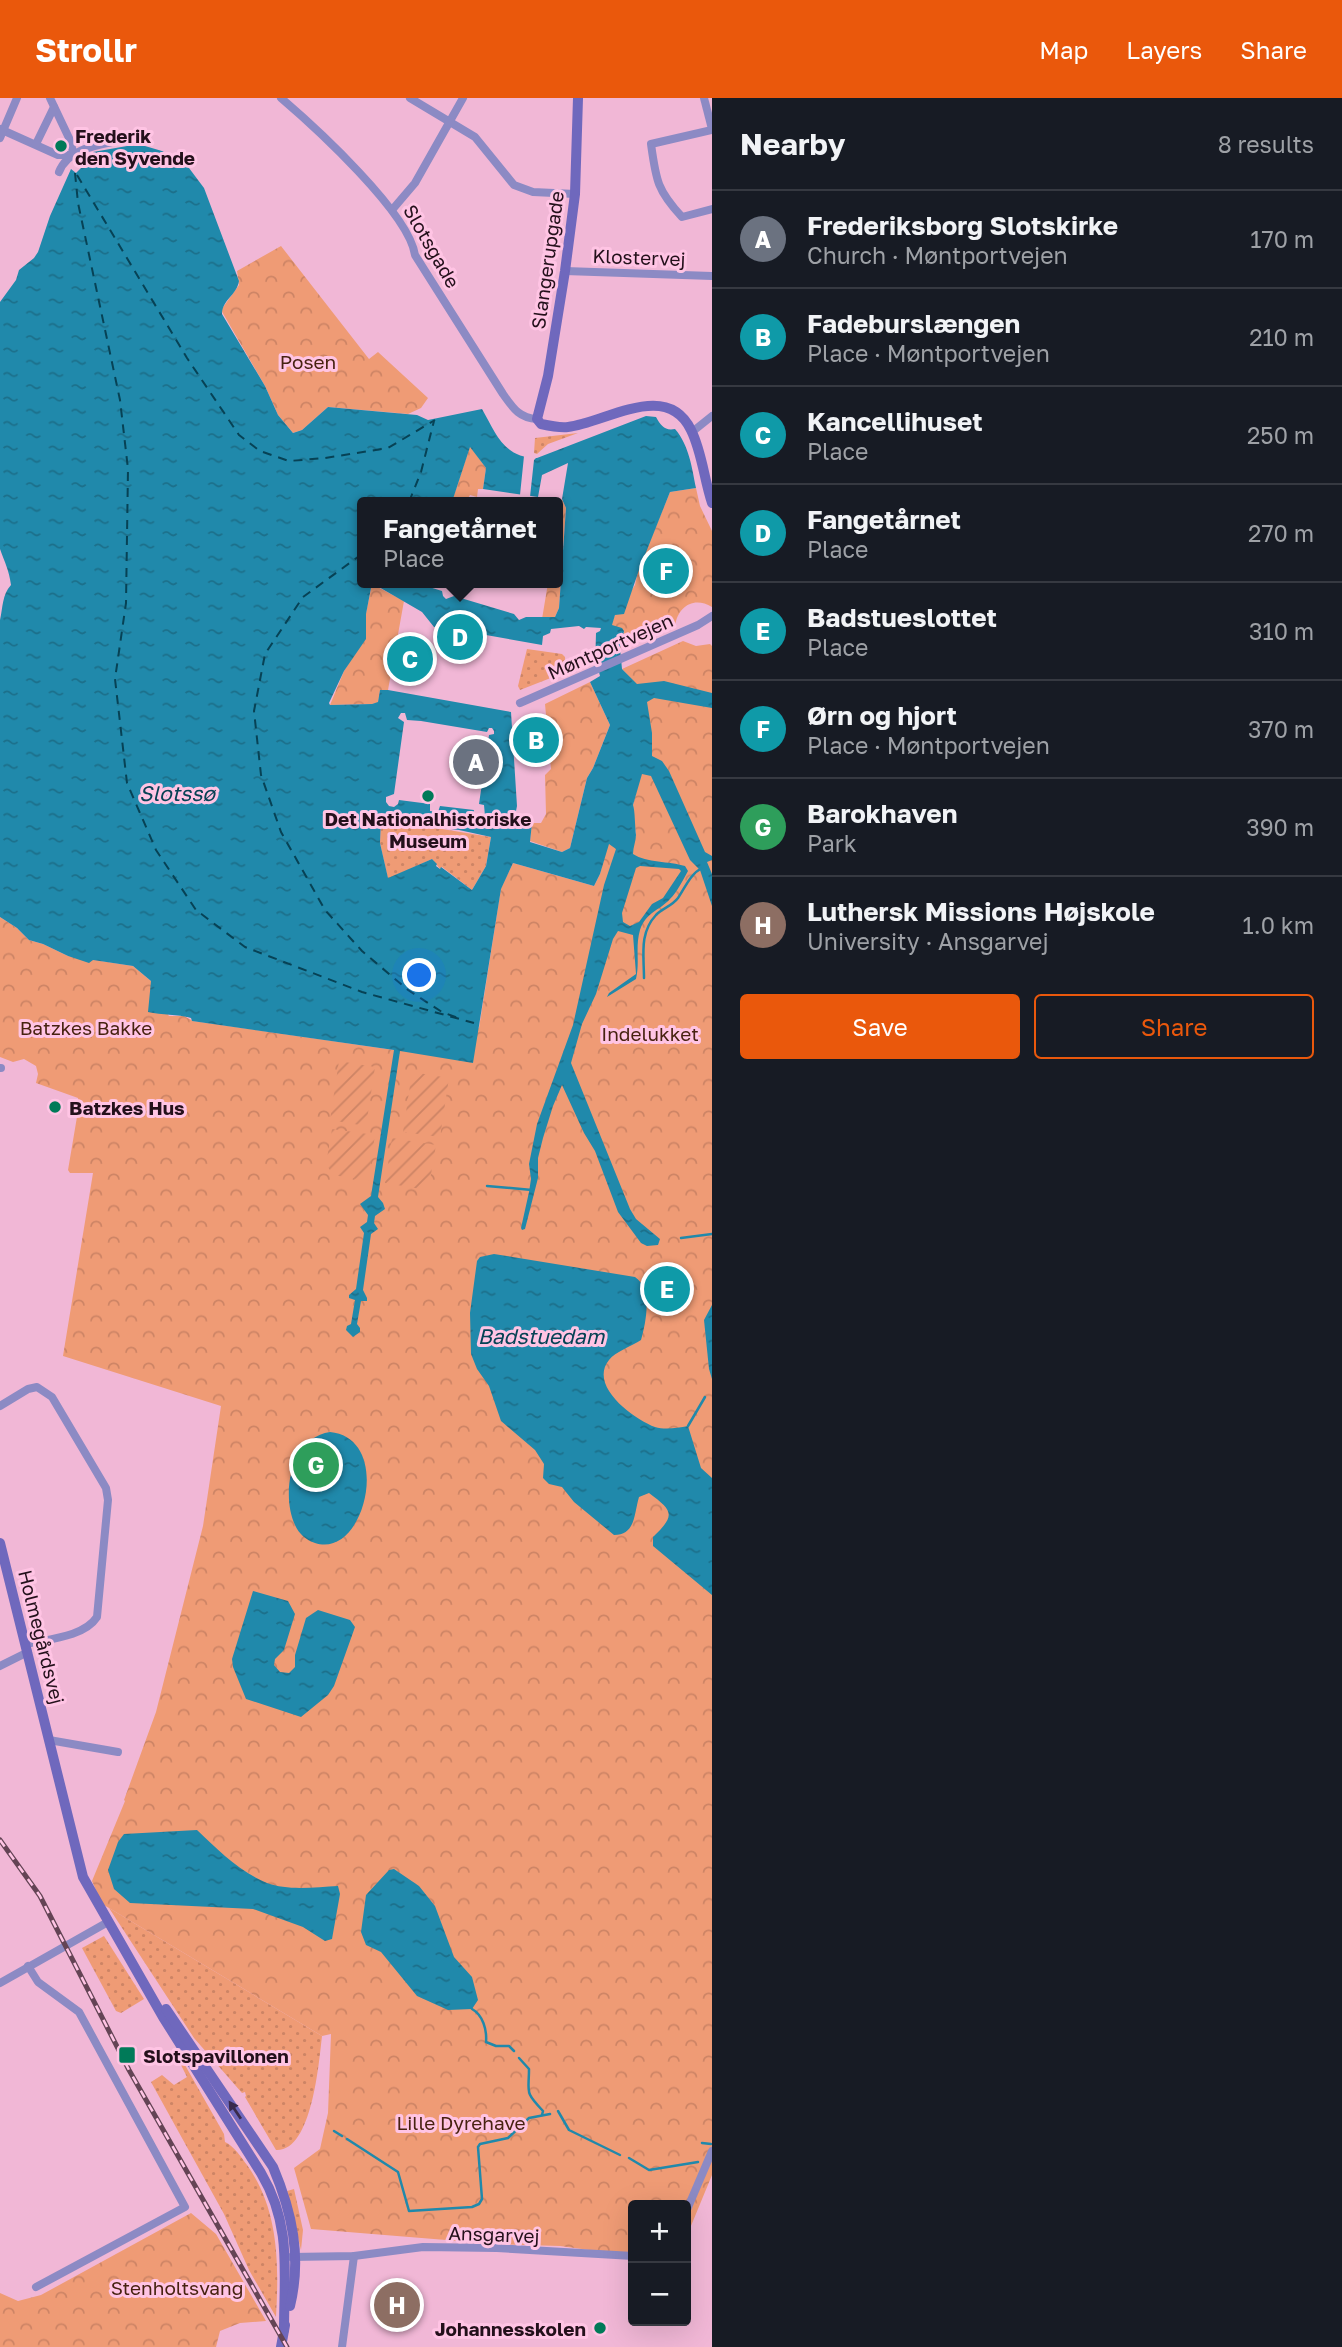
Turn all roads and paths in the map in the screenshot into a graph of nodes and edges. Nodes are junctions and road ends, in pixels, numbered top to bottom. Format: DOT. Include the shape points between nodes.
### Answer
graph roads {
  1 [pos="17,98"];
  2 [pos="50,98"];
  3 [pos="281,98"];
  4 [pos="410,98"];
  5 [pos="463,98"];
  6 [pos="578,98"];
  7 [pos="704,98"];
  8 [pos="54,107"];
  9 [pos="450,123"];
  10 [pos="712,129"];
  11 [pos="1,132"];
  12 [pos="112,142"];
  13 [pos="36,144"];
  14 [pos="74,155"];
  15 [pos="59,172"];
  16 [pos="575,194"];
  17 [pos="712,209"];
  18 [pos="392,210"];
  19 [pos="565,271"];
  20 [pos="712,276"];
  21 [pos="712,416"];
  22 [pos="539,421"];
  23 [pos="692,432"];
  24 [pos="712,503"];
  25 [pos="712,616"];
  26 [pos="520,703"];
  27 [pos="0,1406"];
  28 [pos="0,1543"];
  29 [pos="27,1648"];
  30 [pos="0,1666"];
  31 [pos="49,1740"];
  32 [pos="118,1752"];
  33 [pos="108,1922"];
  34 [pos="28,1966"];
  35 [pos="0,1983"];
  36 [pos="712,2151"];
  37 [pos="691,2200"];
  38 [pos="354,2256"];
  39 [pos="628,2256"];
  40 [pos="291,2257"];
  41 [pos="36,2287"];
  42 [pos="281,2347"];
  43 [pos="341,2347"];
  1 -- 11 [label="street"];
  2 -- 8 [label="street"];
  3 -- 18 [label="street, Slotsgade"];
  4 -- 9 [label="street"];
  5 -- 9 [label="street"];
  6 -- 16 [label="street, Slangerupgade"];
  7 -- 10 [label="street"];
  8 -- 13 [label="street"];
  8 -- 14 [label="street"];
  9 -- 16 [label="street" via="475,137 514,185 533,192"];
  9 -- 18 [label="street" via="415,183"];
  10 -- 17 [label="street" via="651,144 656,179 664,197 682,217"];
  11 -- 13 [label="street"];
  12 -- 14 [label="street" via="84,147"];
  13 -- 14 [label="street" via="63,157"];
  14 -- 15 [label="street"];
  16 -- 19 [label="street, Slangerupgade"];
  18 -- 22 [label="street, Slotsgade" via="413,243 415,255 516,413"];
  19 -- 20 [label="street, Klostervej"];
  19 -- 22 [label="street, Slangerupgade"];
  21 -- 23 [label="street"];
  22 -- 23 [label="street" via="566,427 659,405 681,416"];
  23 -- 24 [label="street"];
  25 -- 26 [label="street, Møntportvejen"];
  27 -- 29 [label="street" via="37,1387 52,1397 106,1488 108,1500 97,1617 91,1626"];
  28 -- 29 [label="street, Holmegårdsvej"];
  29 -- 30 [label="street"];
  29 -- 31 [label="street, Holmegårdsvej"];
  31 -- 32 [label="street"];
  31 -- 33 [label="street, Holmegårdsvej" via="80,1868"];
  33 -- 34 [label="street"];
  33 -- 40 [label="street, Holmegårdsvej" via="273,2167 290,2213"];
  34 -- 35 [label="street"];
  34 -- 41 [label="street" via="38,1982 79,2012 185,2207"];
  36 -- 37 [label="street"];
  38 -- 39 [label="street, Ansgarvej" via="423,2247"];
  38 -- 40 [label="street, Ansgarvej"];
  38 -- 43 [label="street"];
  40 -- 42 [label="street, Holmegårdsvej" via="291,2300"];
}
